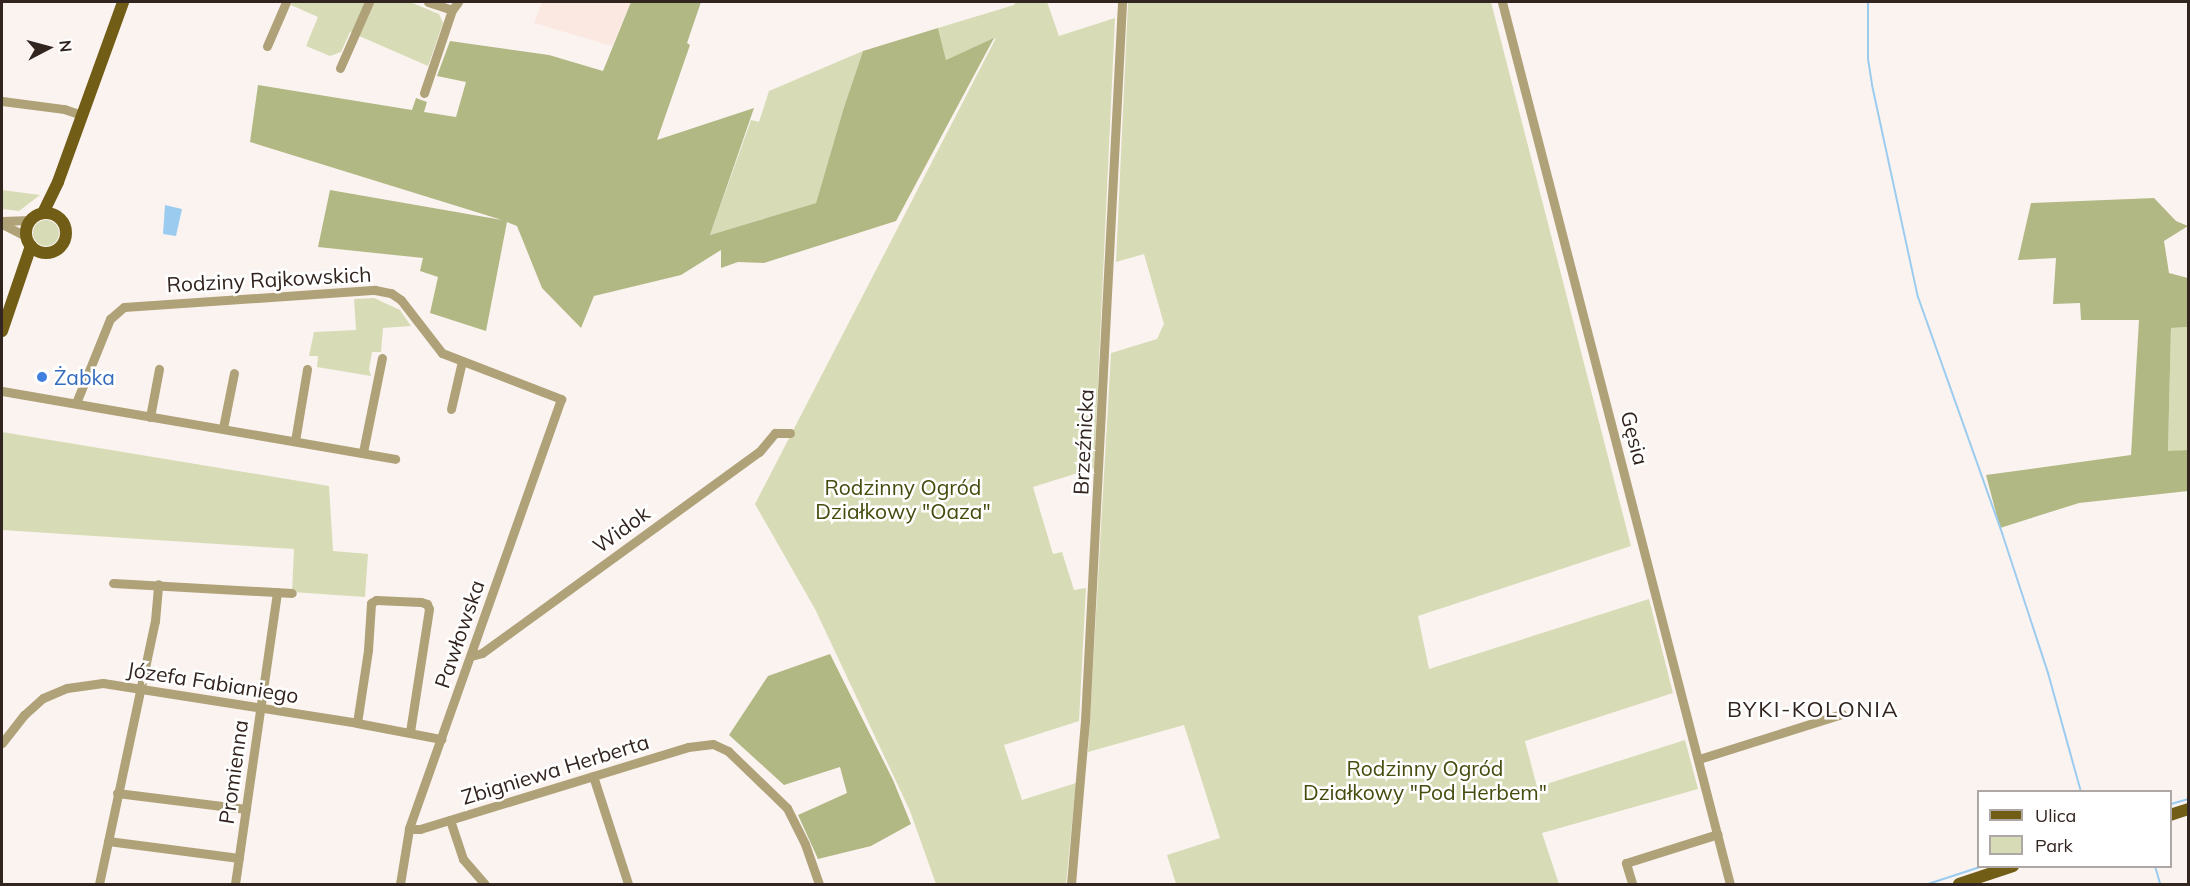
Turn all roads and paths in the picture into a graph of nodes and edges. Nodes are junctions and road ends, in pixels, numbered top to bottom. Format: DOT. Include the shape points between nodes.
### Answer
graph roads {
  1 [pos="123,2"];
  2 [pos="286,2"];
  3 [pos="369,2"];
  4 [pos="428,2"];
  5 [pos="458,2"];
  6 [pos="1122,2"];
  7 [pos="1502,2"];
  8 [pos="452,10"];
  9 [pos="267,46"];
  10 [pos="340,68"];
  11 [pos="424,93"];
  12 [pos="2,101"];
  13 [pos="81,115"];
  14 [pos="58,182"];
  15 [pos="43,213"];
  16 [pos="57,217"];
  17 [pos="31,220"];
  18 [pos="2,223"];
  19 [pos="28,241"];
  20 [pos="47,253"];
  21 [pos="21,279"];
  22 [pos="2,332"];
  23 [pos="382,358"];
  24 [pos="462,361"];
  25 [pos="159,369"];
  26 [pos="307,369"];
  27 [pos="234,374"];
  28 [pos="2,391"];
  29 [pos="561,399"];
  30 [pos="76,403"];
  31 [pos="450,409"];
  32 [pos="150,417"];
  33 [pos="223,428"];
  34 [pos="790,433"];
  35 [pos="296,441"];
  36 [pos="363,452"];
  37 [pos="395,459"];
  38 [pos="113,583"];
  39 [pos="158,584"];
  40 [pos="277,592"];
  41 [pos="292,593"];
  42 [pos="471,656"];
  43 [pos="139,689"];
  44 [pos="261,708"];
  45 [pos="1842,714"];
  46 [pos="357,723"];
  47 [pos="410,732"];
  48 [pos="441,739"];
  49 [pos="2,743"];
  50 [pos="1699,759"];
  51 [pos="593,776"];
  52 [pos="117,793"];
  53 [pos="246,809"];
  54 [pos="2188,809"];
  55 [pos="2172,814"];
  56 [pos="450,820"];
  57 [pos="409,829"];
  58 [pos="1718,834"];
  59 [pos="108,841"];
  60 [pos="239,858"];
  61 [pos="2010,868"];
  62 [pos="1632,883"];
  63 [pos="99,885"];
  64 [pos="235,885"];
  65 [pos="400,885"];
  66 [pos="485,885"];
  67 [pos="628,885"];
  68 [pos="819,885"];
  69 [pos="1071,885"];
  70 [pos="1730,885"];
  71 [pos="1959,885"];
  1 -- 13 [label="main road"];
  2 -- 9 [label="street"];
  3 -- 10 [label="street"];
  4 -- 8 [label="street"];
  5 -- 8 [label="street"];
  6 -- 69 [label="street, Brzeźnicka" via="1085,721"];
  7 -- 50 [label="street, Gęsia"];
  8 -- 11 [label="street"];
  12 -- 13 [label="street"];
  13 -- 14 [label="main road"];
  14 -- 15 [label="main road"];
  14 -- 16 [label="main road"];
  15 -- 16 [label="main road"];
  15 -- 17 [label="main road"];
  16 -- 20 [label="main road" via="64,226 64,241"];
  17 -- 18 [label="street"];
  17 -- 19 [label="main road"];
  18 -- 19 [label="street"];
  19 -- 20 [label="main road"];
  19 -- 21 [label="main road"];
  20 -- 21 [label="main road"];
  21 -- 22 [label="main road"];
  23 -- 36 [label="street"];
  24 -- 29 [label="street, Rodziny Rajkowskich"];
  24 -- 30 [label="street, Rodziny Rajkowskich" via="442,353 401,300 384,291 146,304 124,307 110,319"];
  24 -- 31 [label="street"];
  25 -- 32 [label="street"];
  26 -- 35 [label="street"];
  27 -- 33 [label="street"];
  28 -- 30 [label="street"];
  29 -- 42 [label="street, Pawłowska"];
  30 -- 32 [label="street"];
  32 -- 33 [label="street"];
  33 -- 35 [label="street"];
  34 -- 42 [label="street, Widok" via="775,433 762,450 482,653"];
  35 -- 36 [label="street"];
  36 -- 37 [label="street"];
  38 -- 39 [label="street"];
  39 -- 40 [label="street"];
  39 -- 43 [label="street" via="156,621"];
  40 -- 41 [label="street"];
  40 -- 44 [label="street, Promienna"];
  42 -- 48 [label="street, Pawłowska"];
  43 -- 44 [label="street, Józefa Fabianiego"];
  43 -- 49 [label="street, Józefa Fabianiego" via="103,683 55,692 31,708"];
  43 -- 52 [label="street"];
  44 -- 46 [label="street, Józefa Fabianiego"];
  44 -- 53 [label="street, Promienna"];
  45 -- 50 [label="street"];
  46 -- 47 [label="street, Józefa Fabianiego"];
  46 -- 47 [label="street" via="371,603 422,602 429,606"];
  47 -- 48 [label="street, Józefa Fabianiego"];
  48 -- 57 [label="street, Pawłowska"];
  50 -- 58 [label="street, Gęsia"];
  51 -- 56 [label="street, Zbigniewa Herberta"];
  51 -- 67 [label="street"];
  51 -- 68 [label="street, Zbigniewa Herberta" via="688,747 713,744 728,751 787,808"];
  52 -- 53 [label="street"];
  52 -- 59 [label="street"];
  53 -- 60 [label="street, Promienna"];
  54 -- 55 [label="main road"];
  56 -- 57 [label="street, Zbigniewa Herberta"];
  56 -- 66 [label="street" via="463,859"];
  57 -- 65 [label="street, Pawłowska"];
  58 -- 62 [label="street" via="1626,863"];
  58 -- 70 [label="street, Gęsia"];
  59 -- 60 [label="street"];
  59 -- 63 [label="street"];
  60 -- 64 [label="street, Promienna"];
  61 -- 71 [label="main road"];
}
